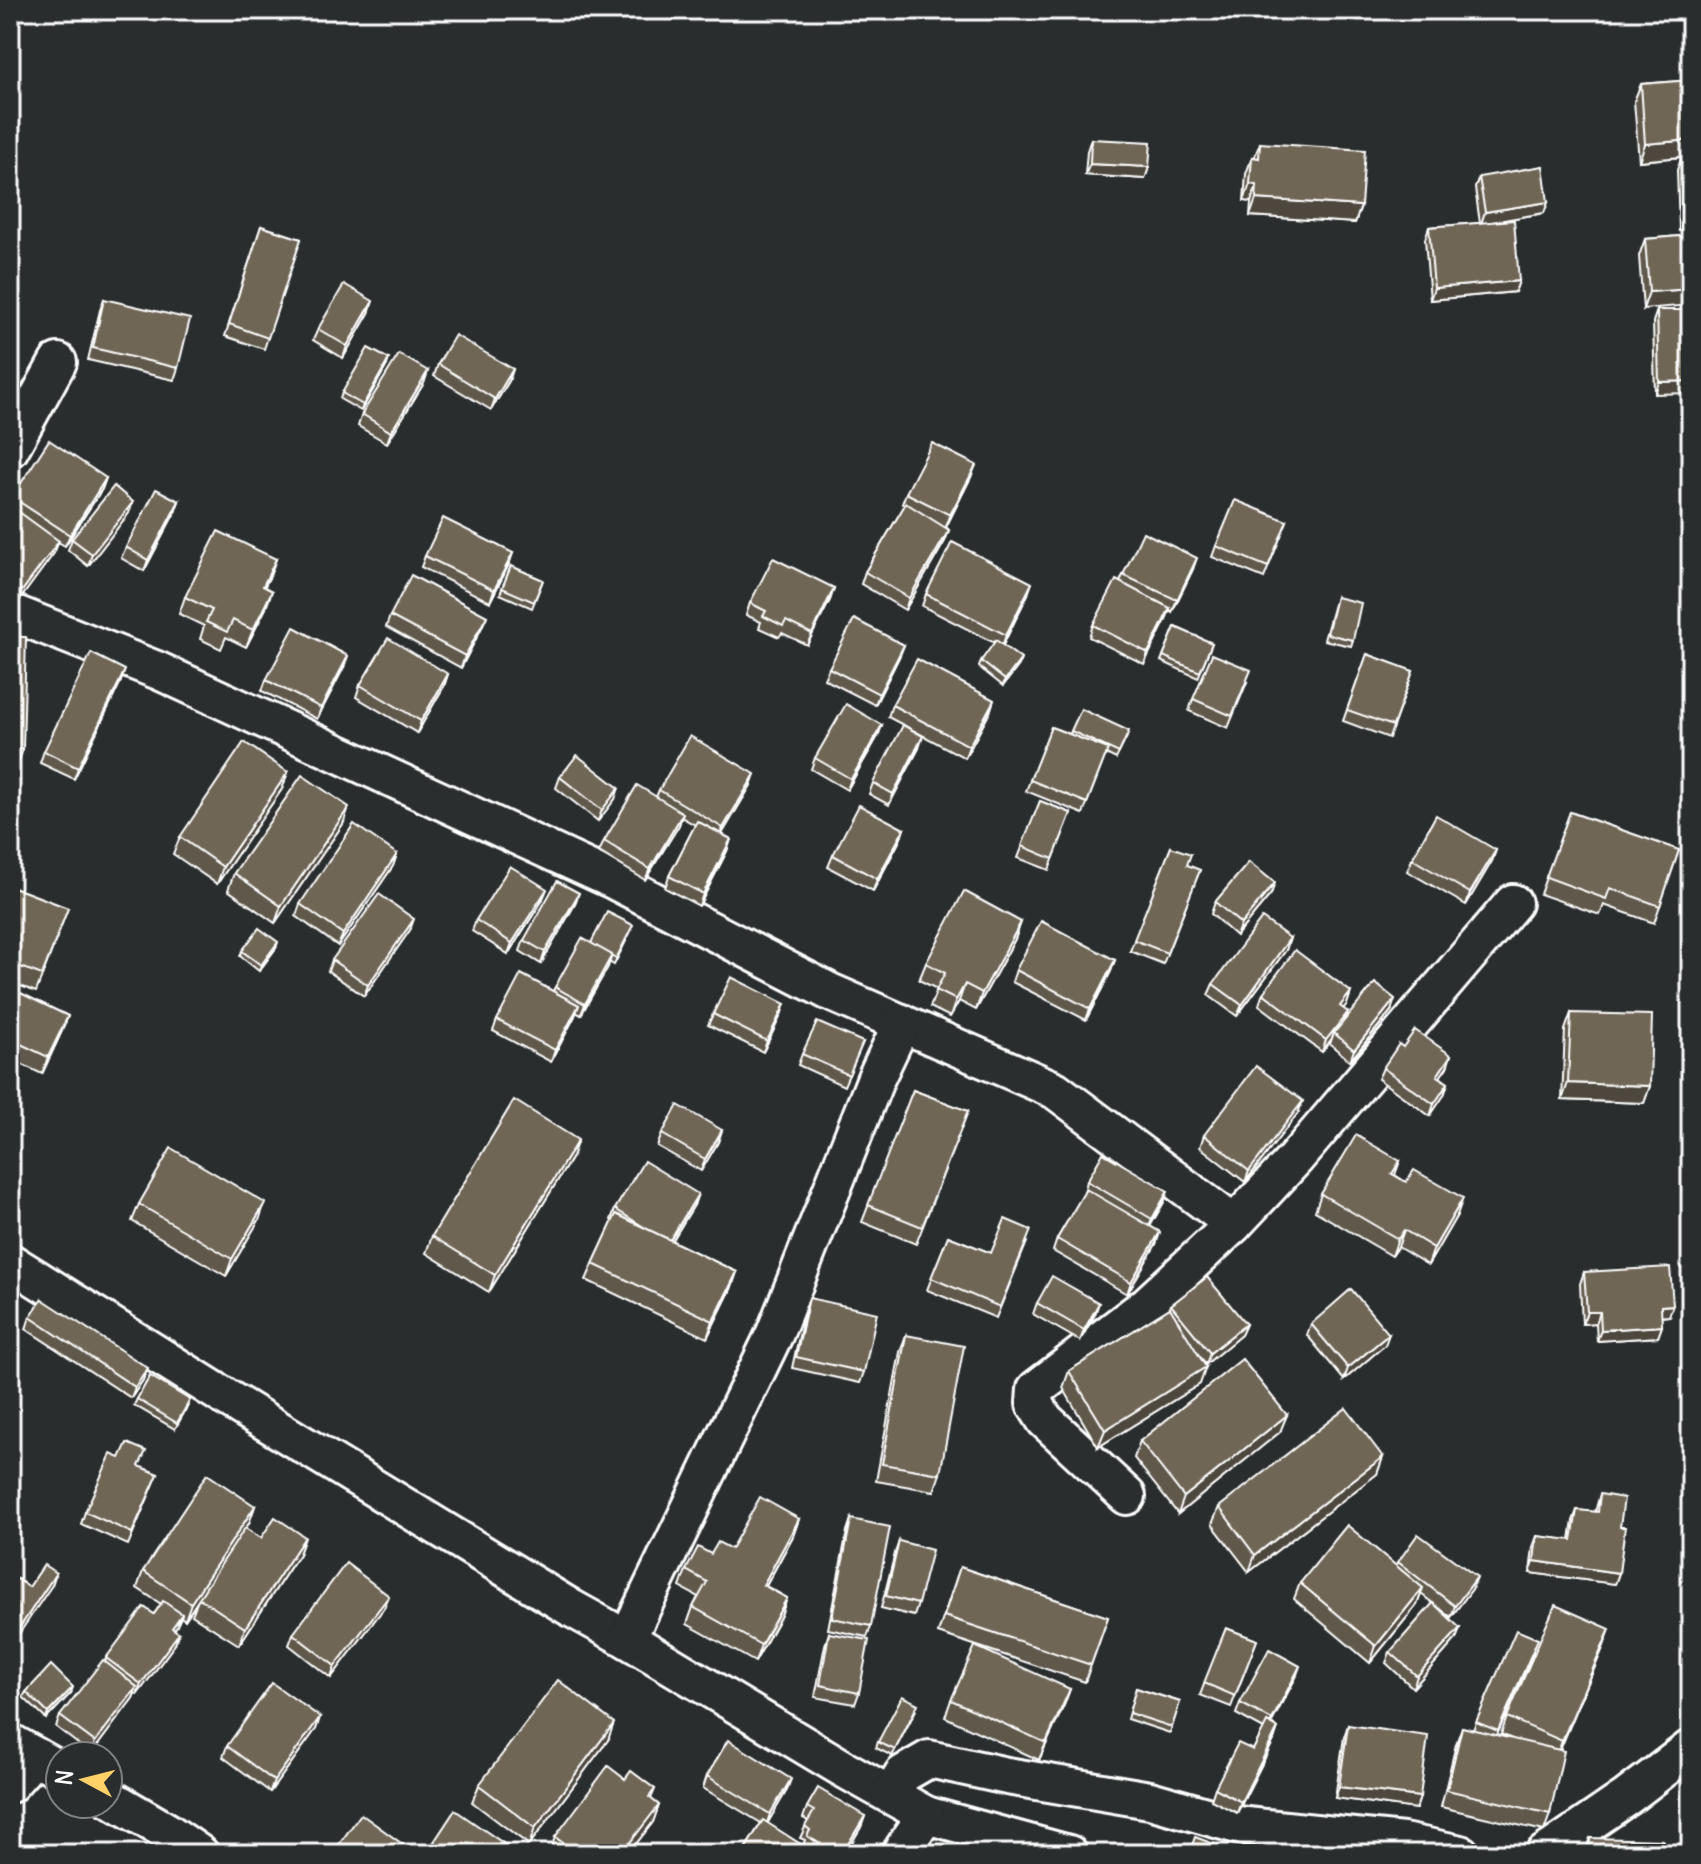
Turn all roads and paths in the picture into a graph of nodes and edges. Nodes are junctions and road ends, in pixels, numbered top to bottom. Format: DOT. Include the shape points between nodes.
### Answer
graph roads {
  1 [pos="58,362"];
  2 [pos="10,449"];
  3 [pos="10,612"];
  4 [pos="1513,903"];
  5 [pos="902,1023"];
  6 [pos="1234,1224"];
  7 [pos="10,1262"];
  8 [pos="1127,1496"];
  9 [pos="627,1639"];
  10 [pos="1691,1748"];
  11 [pos="35,1756"];
  12 [pos="10,1784"];
  13 [pos="890,1795"];
  14 [pos="124,1806"];
  15 [pos="926,1815"];
  16 [pos="200,1854"];
  17 [pos="900,1854"];
  18 [pos="1069,1854"];
  19 [pos="1461,1854"];
  20 [pos="1544,1854"];
  1 -- 2 [label="street"];
  3 -- 5 [label="street" via="159,671 601,874 830,992"];
  4 -- 6 [label="street"];
  5 -- 6 [label="street" via="1055,1090"];
  5 -- 9 [label="street" via="775,1333"];
  6 -- 8 [label="street" via="1148,1304 1036,1389 1035,1404 1045,1420"];
  7 -- 9 [label="street"];
  9 -- 13 [label="street"];
  10 -- 20 [label="street"];
  11 -- 12 [label="street"];
  13 -- 15 [label="street"];
  13 -- 19 [label="street" via="903,1774 929,1759 1150,1800 1237,1825 1403,1842"];
  14 -- 16 [label="street"];
  15 -- 17 [label="street"];
  15 -- 18 [label="street"];
}
